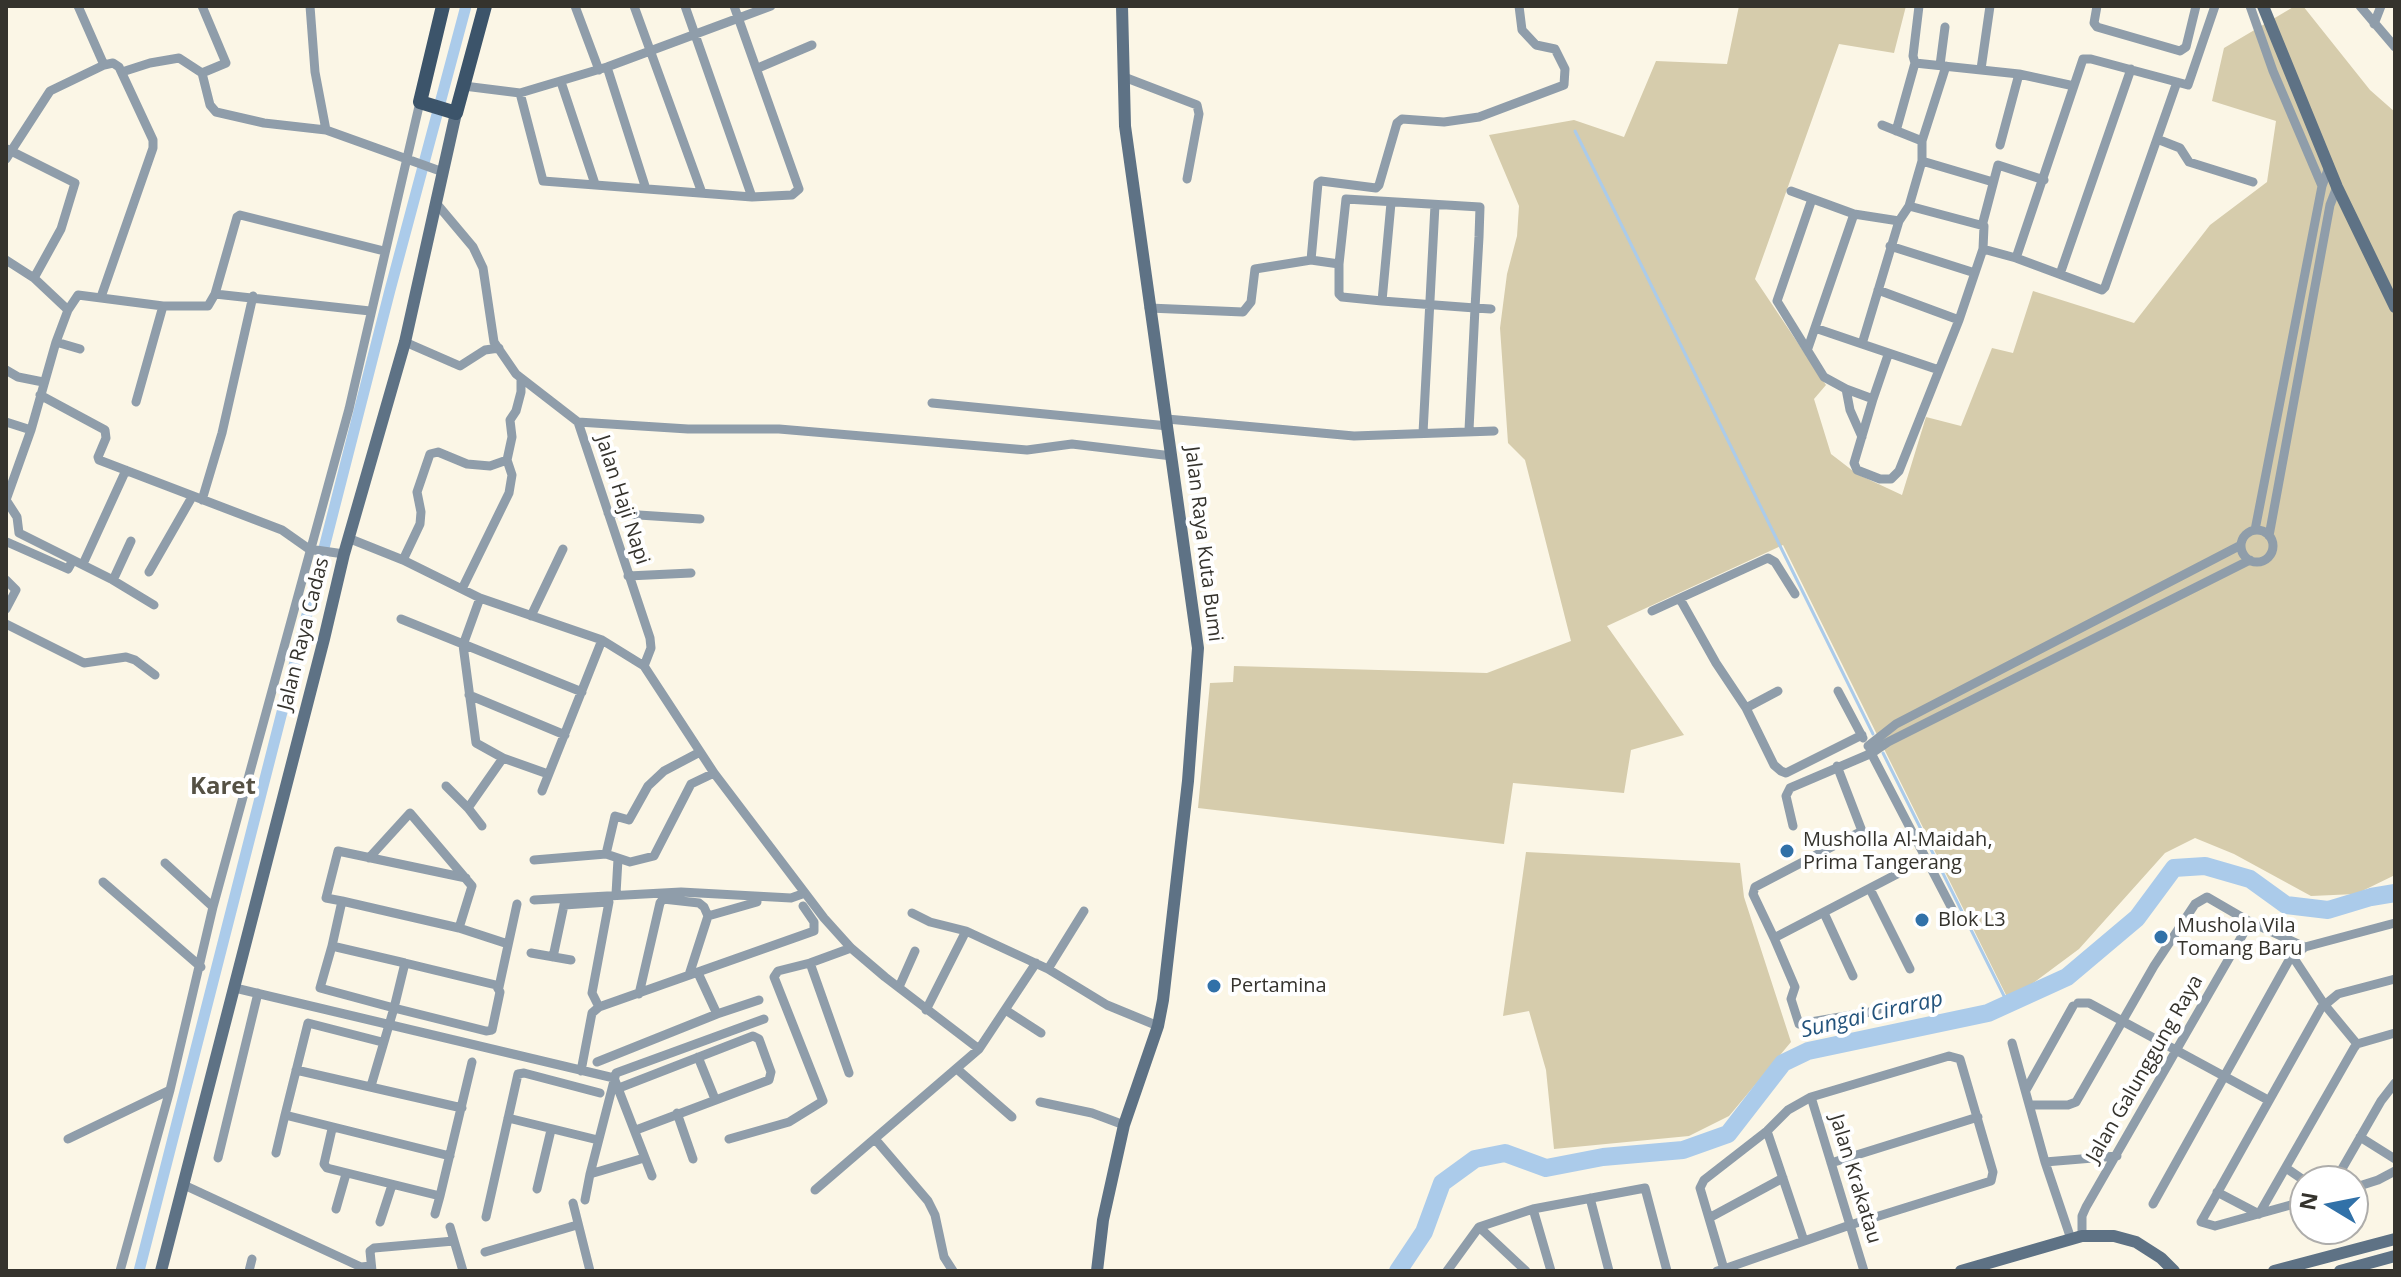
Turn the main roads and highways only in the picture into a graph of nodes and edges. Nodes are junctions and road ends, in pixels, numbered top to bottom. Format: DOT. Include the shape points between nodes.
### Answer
graph roads {
  1 [pos="443,6"];
  2 [pos="485,6"];
  1 -- 2 [label="main road, Jalan Raya Cadas" via="423,103 453,111"];
}
